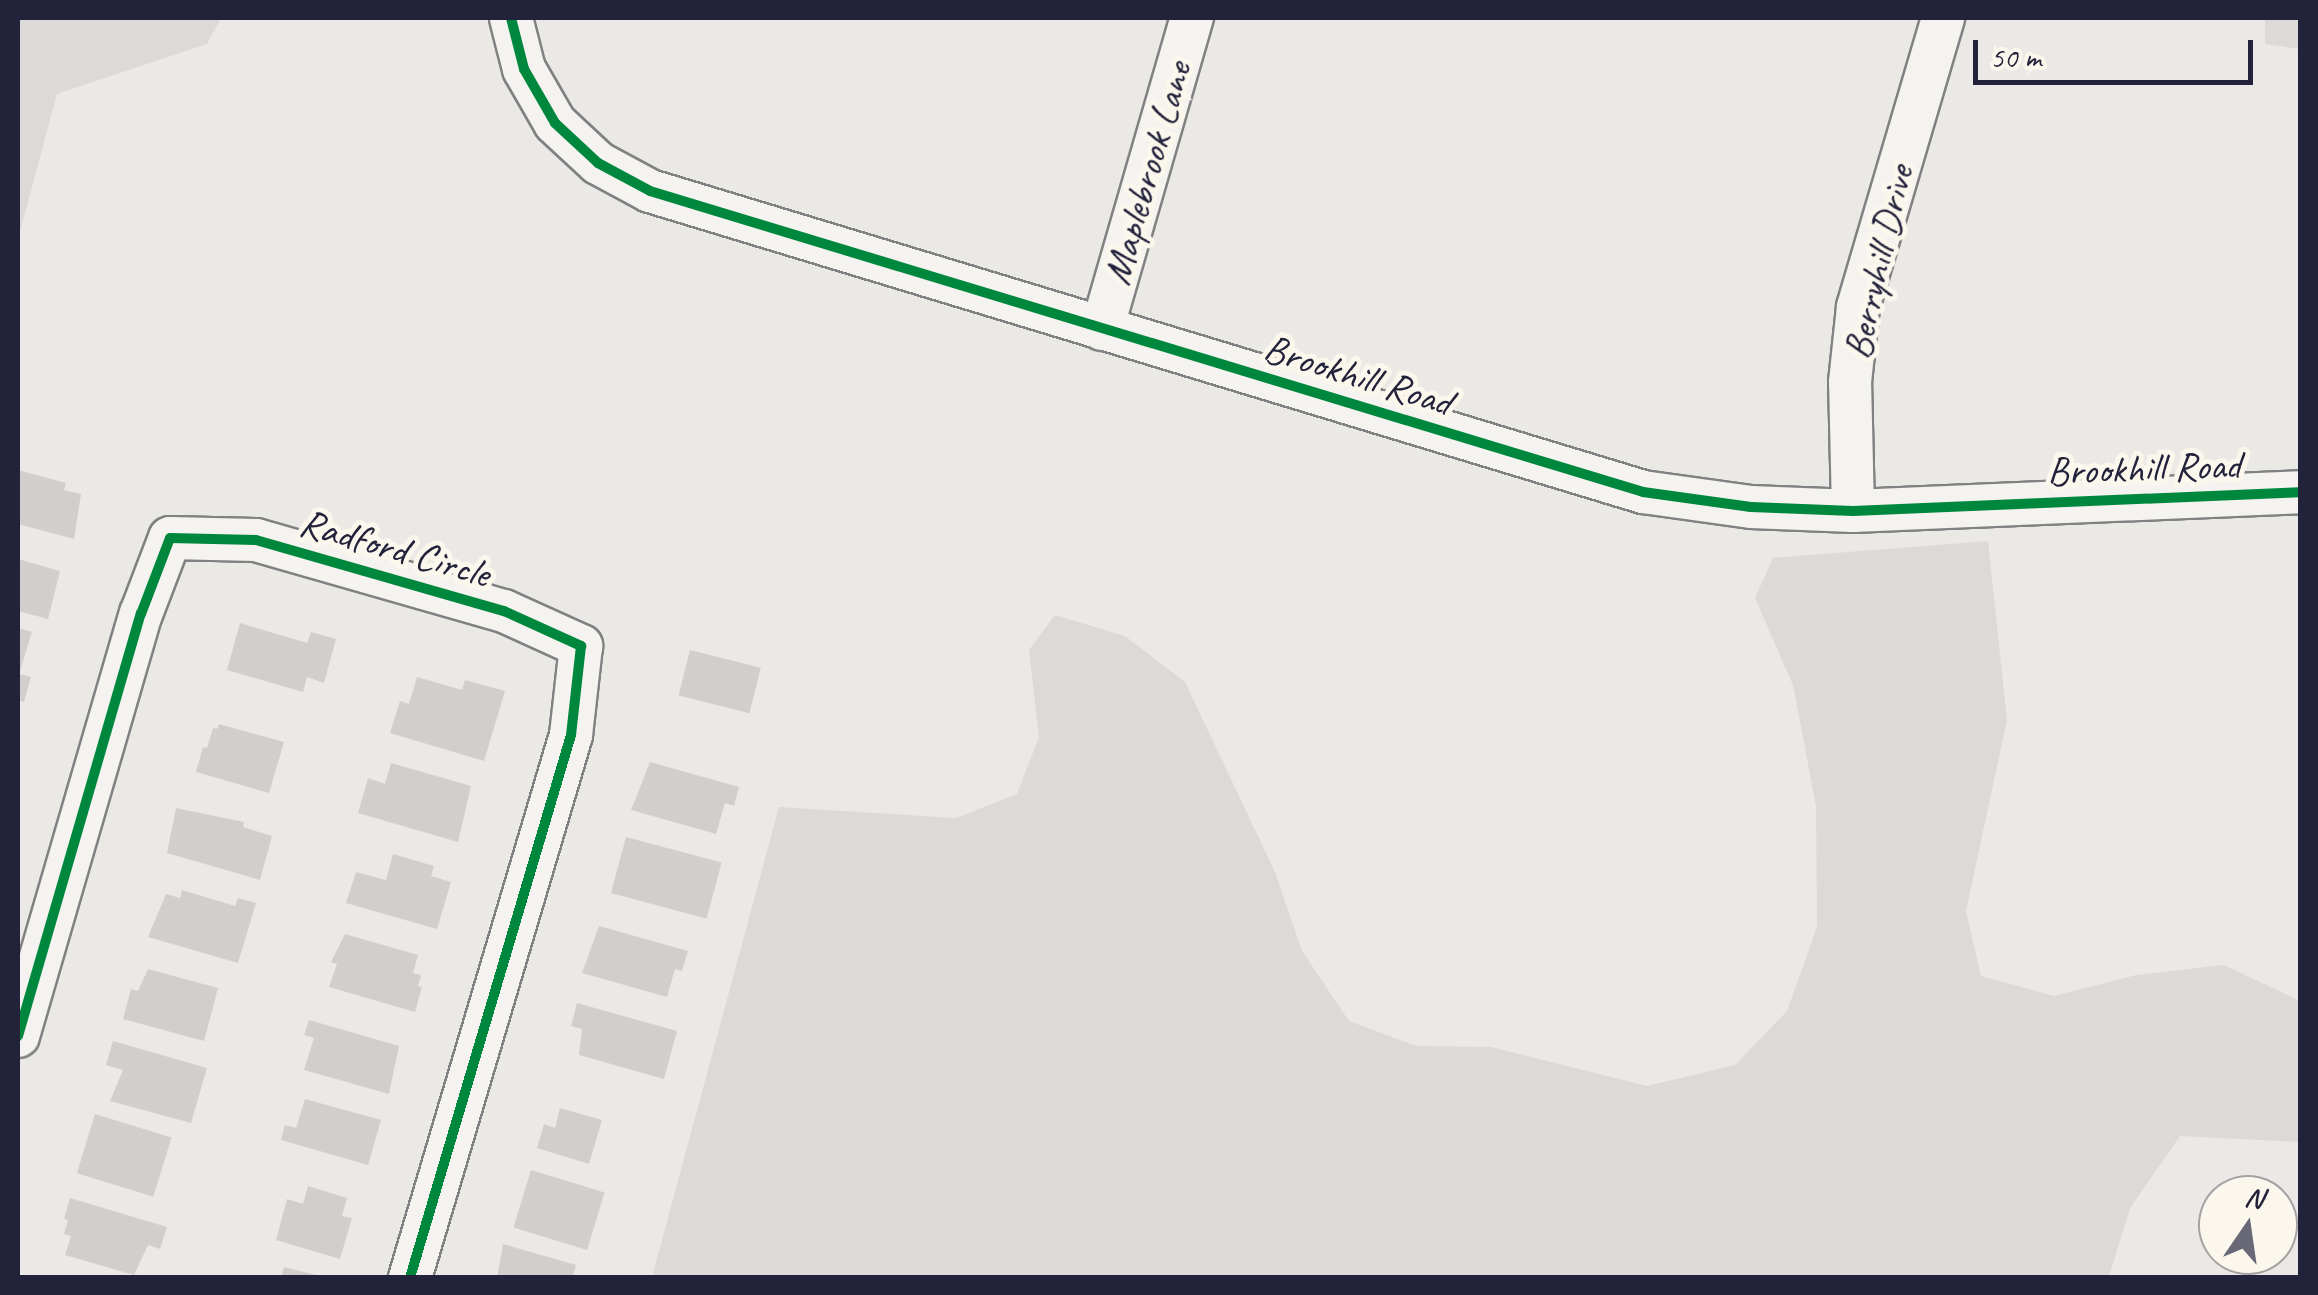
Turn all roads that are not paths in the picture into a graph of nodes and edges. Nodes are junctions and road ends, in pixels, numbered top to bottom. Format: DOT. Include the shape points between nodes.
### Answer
graph roads {
  1 [pos="511,18"];
  2 [pos="1192,18"];
  3 [pos="1943,18"];
  4 [pos="1102,329"];
  5 [pos="2300,492"];
  6 [pos="1853,511"];
  7 [pos="18,1036"];
  8 [pos="410,1278"];
  1 -- 4 [label="street, Brookhill Road" via="524,69 555,123 623,180"];
  2 -- 4 [label="street, Maplebrook Lane"];
  3 -- 6 [label="street, Berryhill Drive" via="1858,306 1850,382"];
  4 -- 6 [label="street, Brookhill Road" via="1644,492 1751,507"];
  5 -- 6 [label="street, Brookhill Road"];
  7 -- 8 [label="street, Radford Circle" via="141,614 170,538 256,540 504,610 581,646 571,735"];
}
